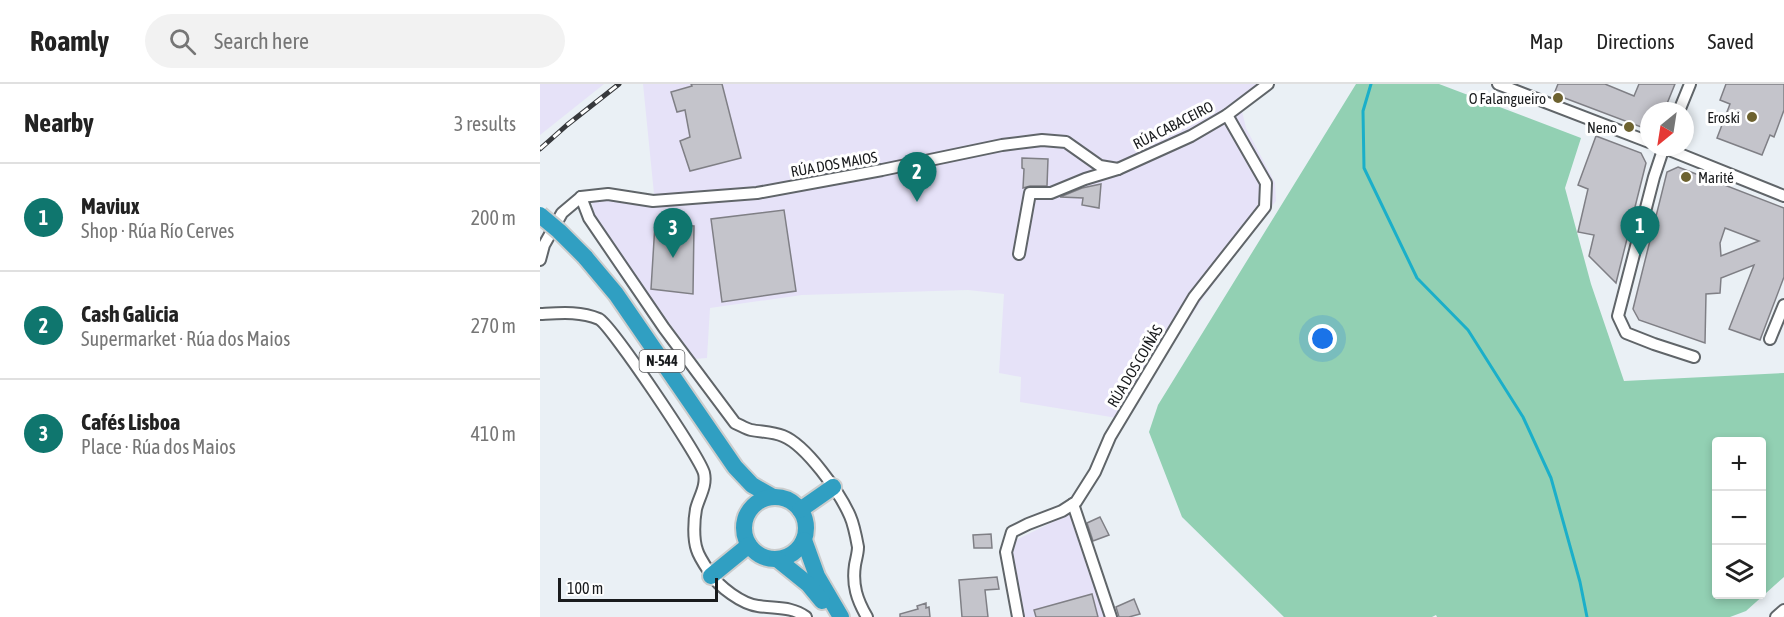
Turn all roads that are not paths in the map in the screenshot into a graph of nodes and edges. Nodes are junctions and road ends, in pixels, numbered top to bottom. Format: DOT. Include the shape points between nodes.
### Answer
graph roads {
  1 [pos="1268,84"];
  2 [pos="1498,84"];
  3 [pos="1690,84"];
  4 [pos="1683,102"];
  5 [pos="1227,115"];
  6 [pos="1640,139"];
  7 [pos="1660,156"];
  8 [pos="1685,156"];
  9 [pos="1118,168"];
  10 [pos="1784,196"];
  11 [pos="581,197"];
  12 [pos="540,215"];
  13 [pos="1019,254"];
  14 [pos="540,260"];
  15 [pos="1784,305"];
  16 [pos="540,314"];
  17 [pos="1770,339"];
  18 [pos="1694,357"];
  19 [pos="735,467"];
  20 [pos="833,487"];
  21 [pos="773,497"];
  22 [pos="1073,504"];
  23 [pos="800,510"];
  24 [pos="749,512"];
  25 [pos="804,540"];
  26 [pos="749,545"];
  27 [pos="777,559"];
  28 [pos="711,576"];
  29 [pos="1784,610"];
  30 [pos="806,617"];
  31 [pos="835,617"];
  32 [pos="841,617"];
  33 [pos="867,617"];
  34 [pos="1018,617"];
  35 [pos="1111,617"];
  36 [pos="1776,617"];
  1 -- 5 [label="street, RÚA CABACEIRO"];
  2 -- 6 [label="street"];
  3 -- 4 [label="street"];
  5 -- 9 [label="street, RÚA CABACEIRO" via="1191,136"];
  5 -- 22 [label="street, RÚA DOS COIÑÁS" via="1266,183 1265,207 1194,297"];
  7 -- 18 [label="street" via="1618,316 1626,333"];
  8 -- 10 [label="street"];
  9 -- 11 [label="street, RÚA DOS MAIOS" via="1100,166 1066,142 1042,140 757,193 653,201 608,194"];
  9 -- 13 [label="street, RÚA CABACEIRO" via="1052,193 1030,193"];
  11 -- 14 [label="street" via="562,213"];
  11 -- 20 [label="street" via="590,218 664,328 735,423 785,436 816,464"];
  12 -- 19 [label="highway, N-544, bridge" via="585,257 616,294"];
  15 -- 17 [label="street"];
  16 -- 28 [label="street" via="577,313 601,320 692,449 704,474 704,489 696,508 697,549"];
  19 -- 21 [label="highway, N-544" via="752,485"];
  19 -- 24 [label="highway, N-544"];
  20 -- 23 [label="highway"];
  20 -- 33 [label="street" via="854,528 858,550 853,579 855,594"];
  21 -- 23 [label="highway, N-544" via="790,501"];
  21 -- 24 [label="highway" via="759,502"];
  22 -- 34 [label="street, RÚA DOS COIÑÁS" via="1012,532 1006,552"];
  22 -- 35 [label="street"];
  23 -- 25 [label="highway" via="805,522"];
  24 -- 26 [label="highway, N-544" via="744,528"];
  25 -- 27 [label="highway" via="794,553"];
  25 -- 32 [label="highway"];
  26 -- 27 [label="highway" via="765,558"];
  26 -- 28 [label="highway"];
  27 -- 31 [label="highway" via="808,584"];
  28 -- 30 [label="street" via="744,601 797,610"];
  29 -- 36 [label="street"];
}
